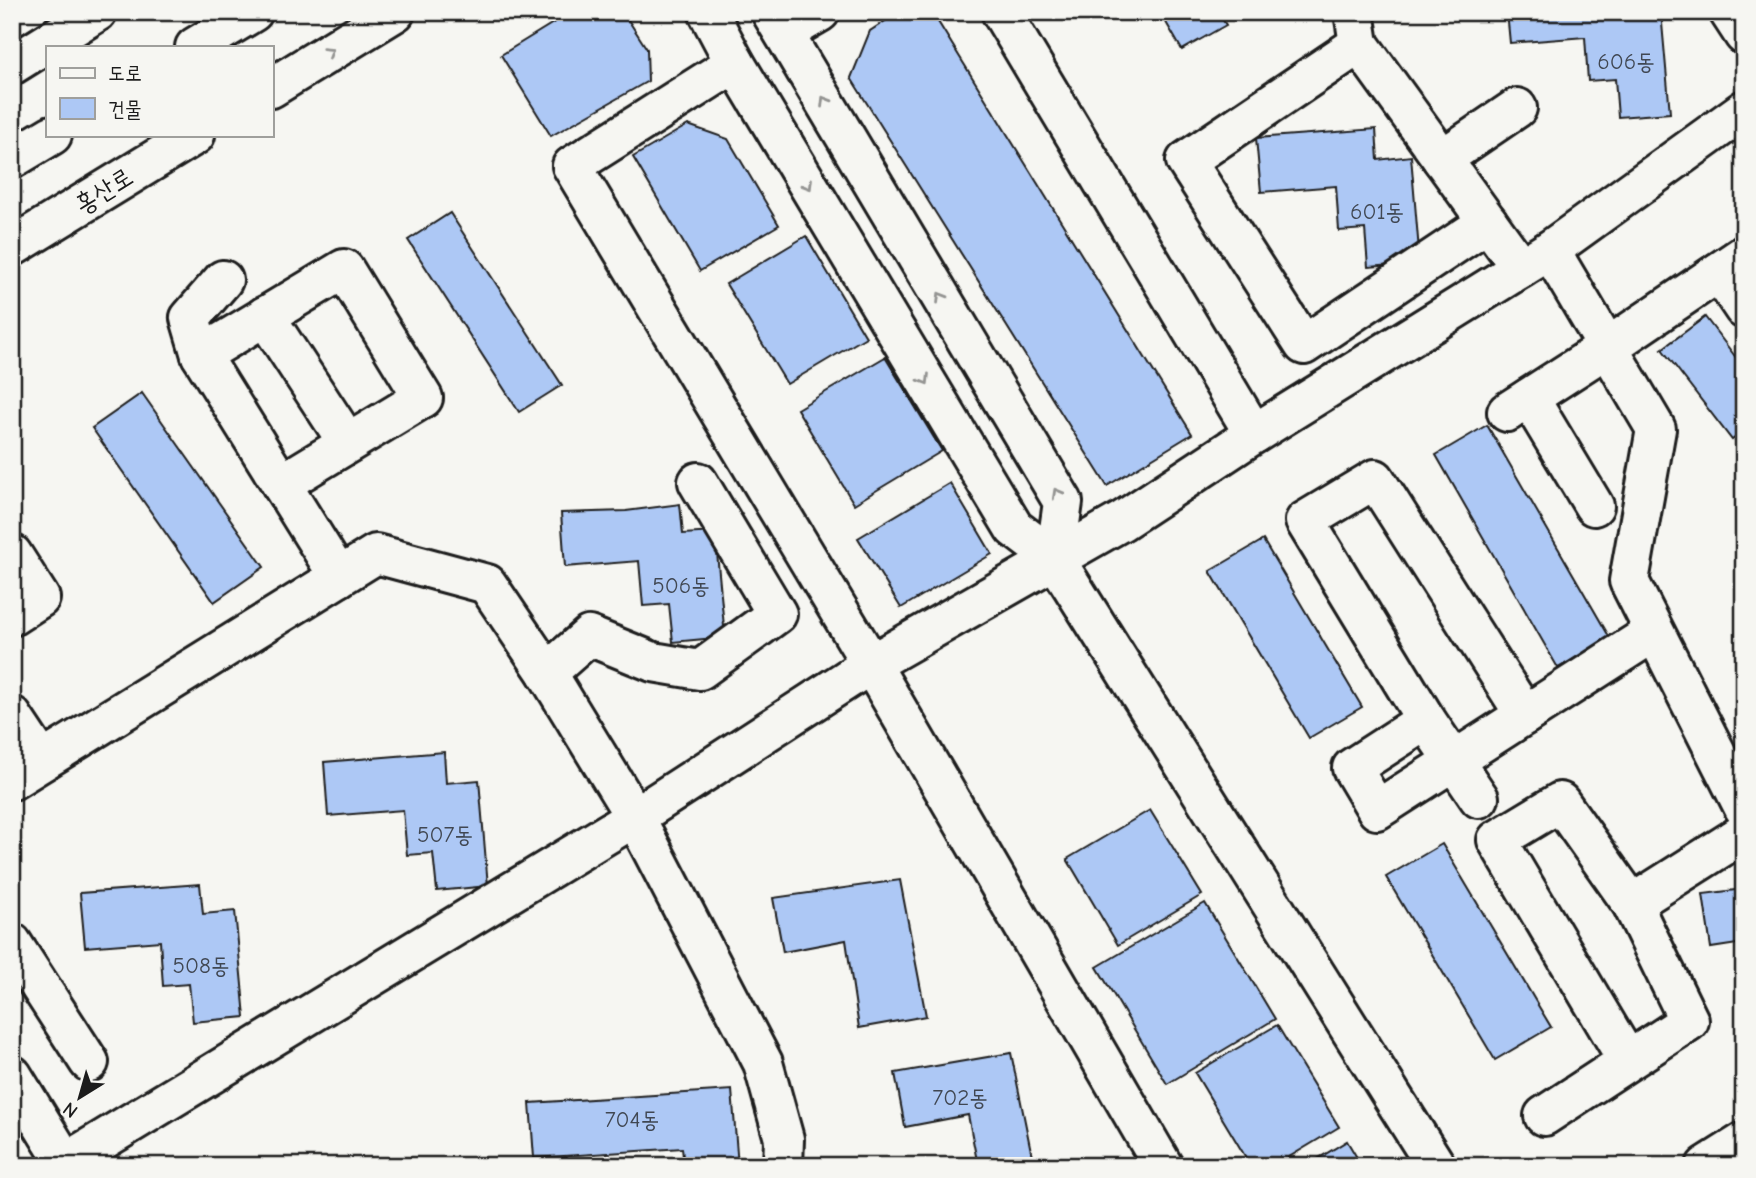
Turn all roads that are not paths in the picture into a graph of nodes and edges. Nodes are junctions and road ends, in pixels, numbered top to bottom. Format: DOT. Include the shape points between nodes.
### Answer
graph roads {
  1 [pos="97,12"];
  2 [pos="253,12"];
  3 [pos="395,12"];
  4 [pos="708,12"];
  5 [pos="820,12"];
  6 [pos="1001,12"];
  7 [pos="1729,12"];
  8 [pos="778,22"];
  9 [pos="1357,28"];
  10 [pos="1744,35"];
  11 [pos="197,46"];
  12 [pos="735,63"];
  13 [pos="12,65"];
  14 [pos="273,87"];
  15 [pos="1517,108"];
  16 [pos="1744,110"];
  17 [pos="50,136"];
  18 [pos="193,136"];
  19 [pos="12,159"];
  20 [pos="1442,159"];
  21 [pos="1488,222"];
  22 [pos="12,247"];
  23 [pos="1536,259"];
  24 [pos="1731,264"];
  25 [pos="223,279"];
  26 [pos="1744,309"];
  27 [pos="265,316"];
  28 [pos="1608,347"];
  29 [pos="201,355"];
  30 [pos="1254,434"];
  31 [pos="348,443"];
  32 [pos="698,482"];
  33 [pos="281,484"];
  34 [pos="1594,506"];
  35 [pos="12,554"];
  36 [pos="1055,559"];
  37 [pos="339,577"];
  38 [pos="12,616"];
  39 [pos="1654,632"];
  40 [pos="871,664"];
  41 [pos="547,673"];
  42 [pos="1525,715"];
  43 [pos="12,716"];
  44 [pos="1426,720"];
  45 [pos="1455,760"];
  46 [pos="27,770"];
  47 [pos="1479,798"];
  48 [pos="1744,808"];
  49 [pos="635,817"];
  50 [pos="1744,833"];
  51 [pos="1632,904"];
  52 [pos="12,943"];
  53 [pos="1628,1061"];
  54 [pos="89,1062"];
  55 [pos="12,1075"];
  56 [pos="1544,1116"];
  57 [pos="1744,1142"];
  58 [pos="62,1164"];
  59 [pos="783,1166"];
  60 [pos="1163,1166"];
  61 [pos="1436,1166"];
  62 [pos="1706,1166"];
  1 -- 13 [label="street"];
  2 -- 11 [label="street"];
  14 -- 3 [label="street, one-way"];
  4 -- 12 [label="street"];
  5 -- 8 [label="street"];
  6 -- 30 [label="street"];
  7 -- 10 [label="street"];
  36 -- 8 [label="street, one-way" via="1063,502"];
  9 -- 20 [label="street"];
  9 -- 21 [label="street" via="1186,161 1304,345"];
  12 -- 36 [label="street, one-way" via="1014,528"];
  12 -- 40 [label="street" via="572,166"];
  15 -- 20 [label="street"];
  16 -- 23 [label="street"];
  17 -- 19 [label="street"];
  18 -- 22 [label="street, 홍산로"];
  20 -- 21 [label="street"];
  21 -- 23 [label="street"];
  23 -- 28 [label="street"];
  23 -- 30 [label="street"];
  24 -- 26 [label="street"];
  24 -- 28 [label="street"];
  25 -- 29 [label="street" via="190,318"];
  27 -- 29 [label="street"];
  27 -- 31 [label="street"];
  27 -- 31 [label="street" via="344,269 423,398"];
  28 -- 34 [label="street" via="1518,405"];
  28 -- 39 [label="street" via="1656,429 1629,581"];
  29 -- 33 [label="street"];
  30 -- 36 [label="street"];
  31 -- 33 [label="street"];
  32 -- 41 [label="street" via="777,614 701,670 653,662 589,636"];
  33 -- 37 [label="street"];
  35 -- 38 [label="street" via="40,598"];
  36 -- 40 [label="street"];
  36 -- 61 [label="street"];
  37 -- 41 [label="street" via="376,554 487,584"];
  37 -- 46 [label="street"];
  39 -- 42 [label="street"];
  39 -- 48 [label="street"];
  40 -- 49 [label="street"];
  40 -- 60 [label="street"];
  41 -- 49 [label="street"];
  42 -- 44 [label="street" via="1375,479 1305,521"];
  42 -- 45 [label="street"];
  43 -- 46 [label="street"];
  44 -- 45 [label="street"];
  44 -- 45 [label="street" via="1352,768 1377,810"];
  45 -- 47 [label="street"];
  49 -- 58 [label="street"];
  49 -- 59 [label="street" via="763,1063 784,1139"];
  50 -- 51 [label="street"];
  51 -- 53 [label="street" via="1689,1021"];
  51 -- 53 [label="street" via="1560,802 1497,840"];
  52 -- 54 [label="street"];
  53 -- 56 [label="street"];
  55 -- 58 [label="street"];
  57 -- 62 [label="street"];
}
